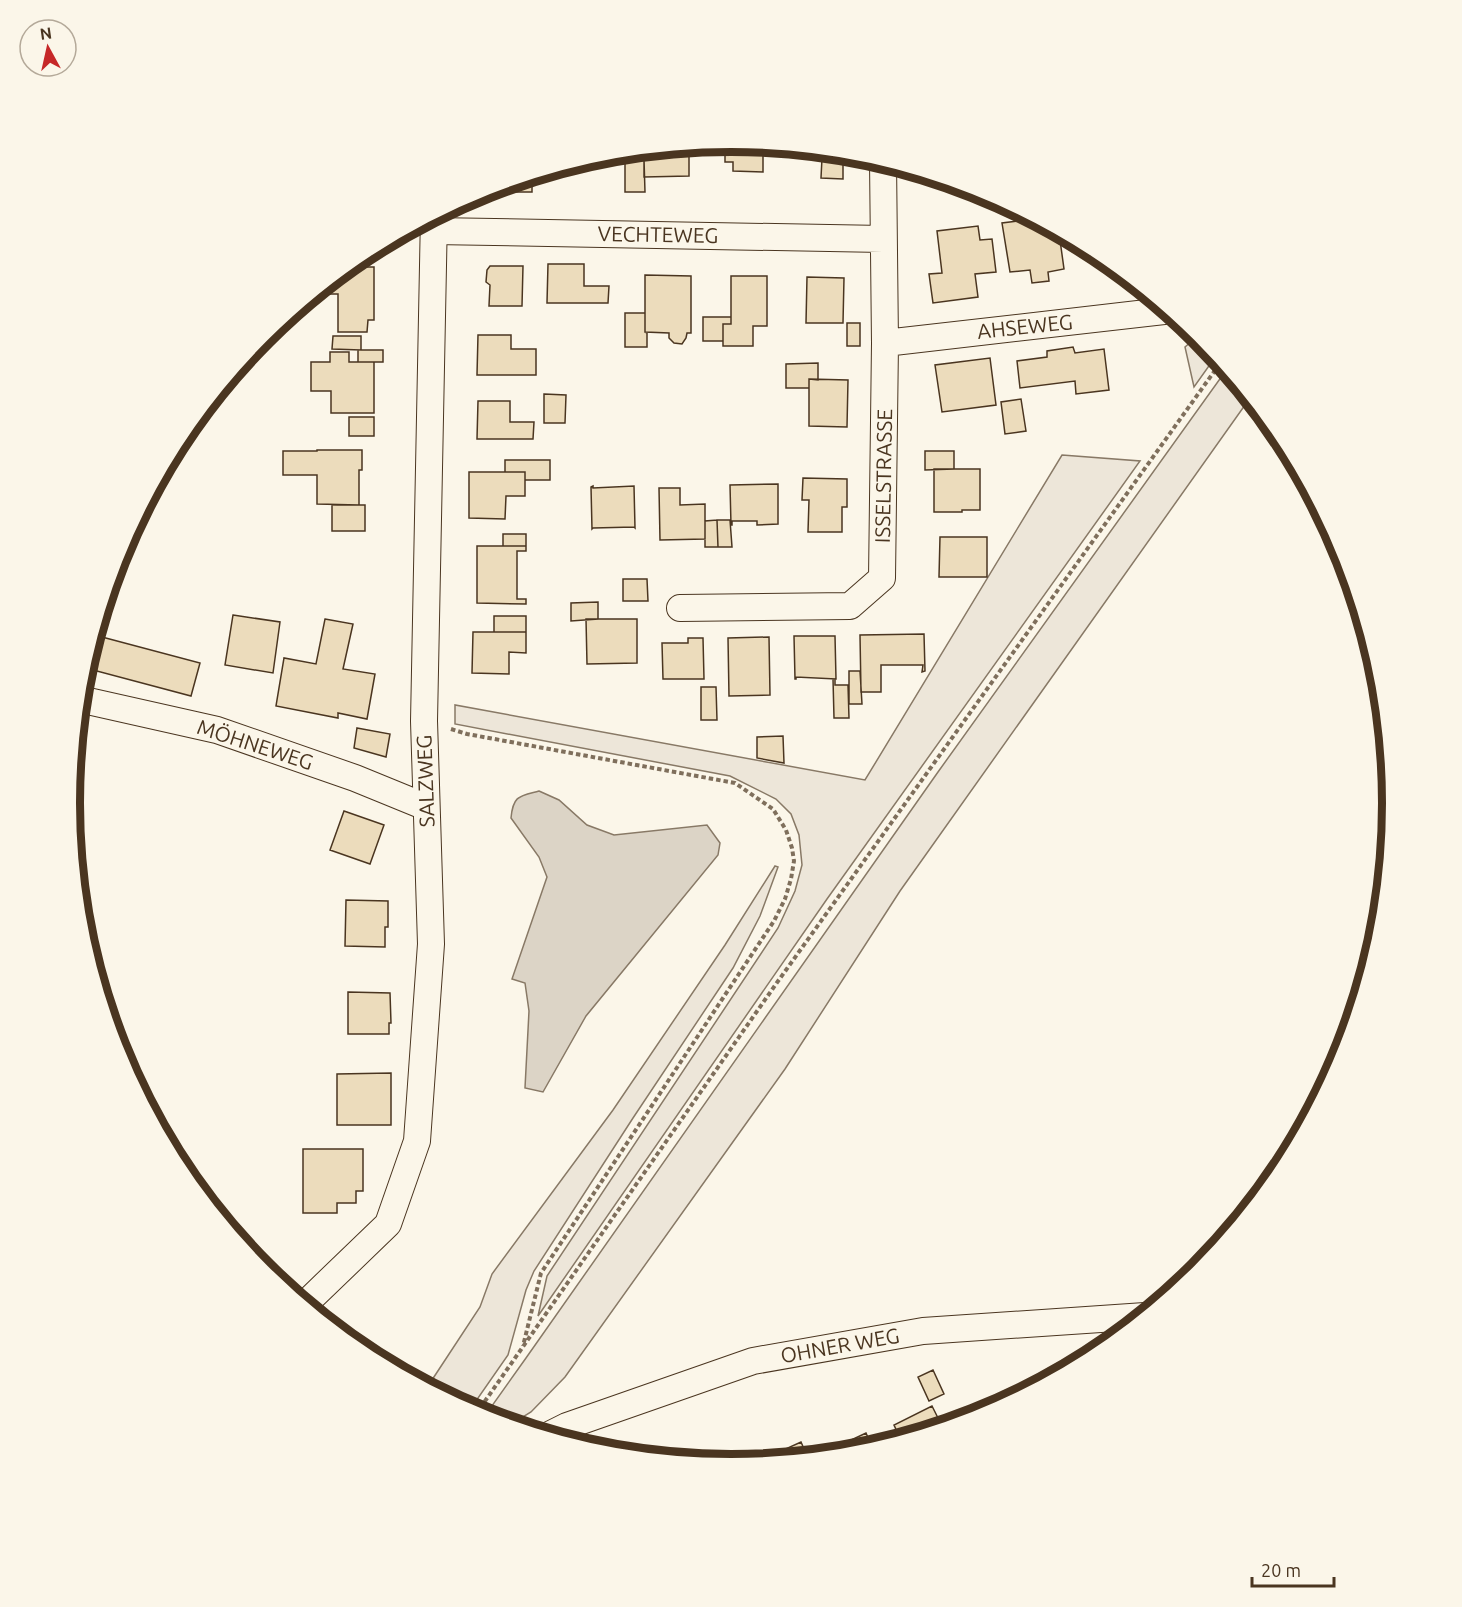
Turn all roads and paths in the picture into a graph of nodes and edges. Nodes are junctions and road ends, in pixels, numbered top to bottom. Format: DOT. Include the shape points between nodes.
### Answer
graph roads {
  1 [pos="883,170"];
  2 [pos="435,223"];
  3 [pos="433,224"];
  4 [pos="883,239"];
  5 [pos="1158,312"];
  6 [pos="885,343"];
  7 [pos="1216,369"];
  8 [pos="680,608"];
  9 [pos="88,701"];
  10 [pos="424,721"];
  11 [pos="426,807"];
  12 [pos="309,1300"];
  13 [pos="1132,1317"];
  14 [pos="522,1349"];
  15 [pos="482,1405"];
  16 [pos="557,1431"];
  1 -- 4 [label="street, ISSELSTRASSE"];
  2 -- 4 [label="street, VECHTEWEG"];
  3 -- 10 [label="street, SALZWEG"];
  4 -- 6 [label="street, ISSELSTRASSE"];
  5 -- 6 [label="street, AHSEWEG"];
  6 -- 8 [label="street, ISSELSTRASSE" via="882,578 850,606"];
  7 -- 14 [label="path" via="776,984"];
  9 -- 11 [label="street, MÖHNEWEG" via="217,730"];
  10 -- 11 [label="street, SALZWEG"];
  10 -- 14 [label="path" via="467,734 735,783 772,809 786,831 794,861 785,899 774,921 541,1273"];
  11 -- 12 [label="street, SALZWEG" via="431,944 417,1141 388,1224"];
  13 -- 16 [label="street, OHNER WEG" via="923,1331 753,1361"];
  14 -- 15 [label="path"];
}
